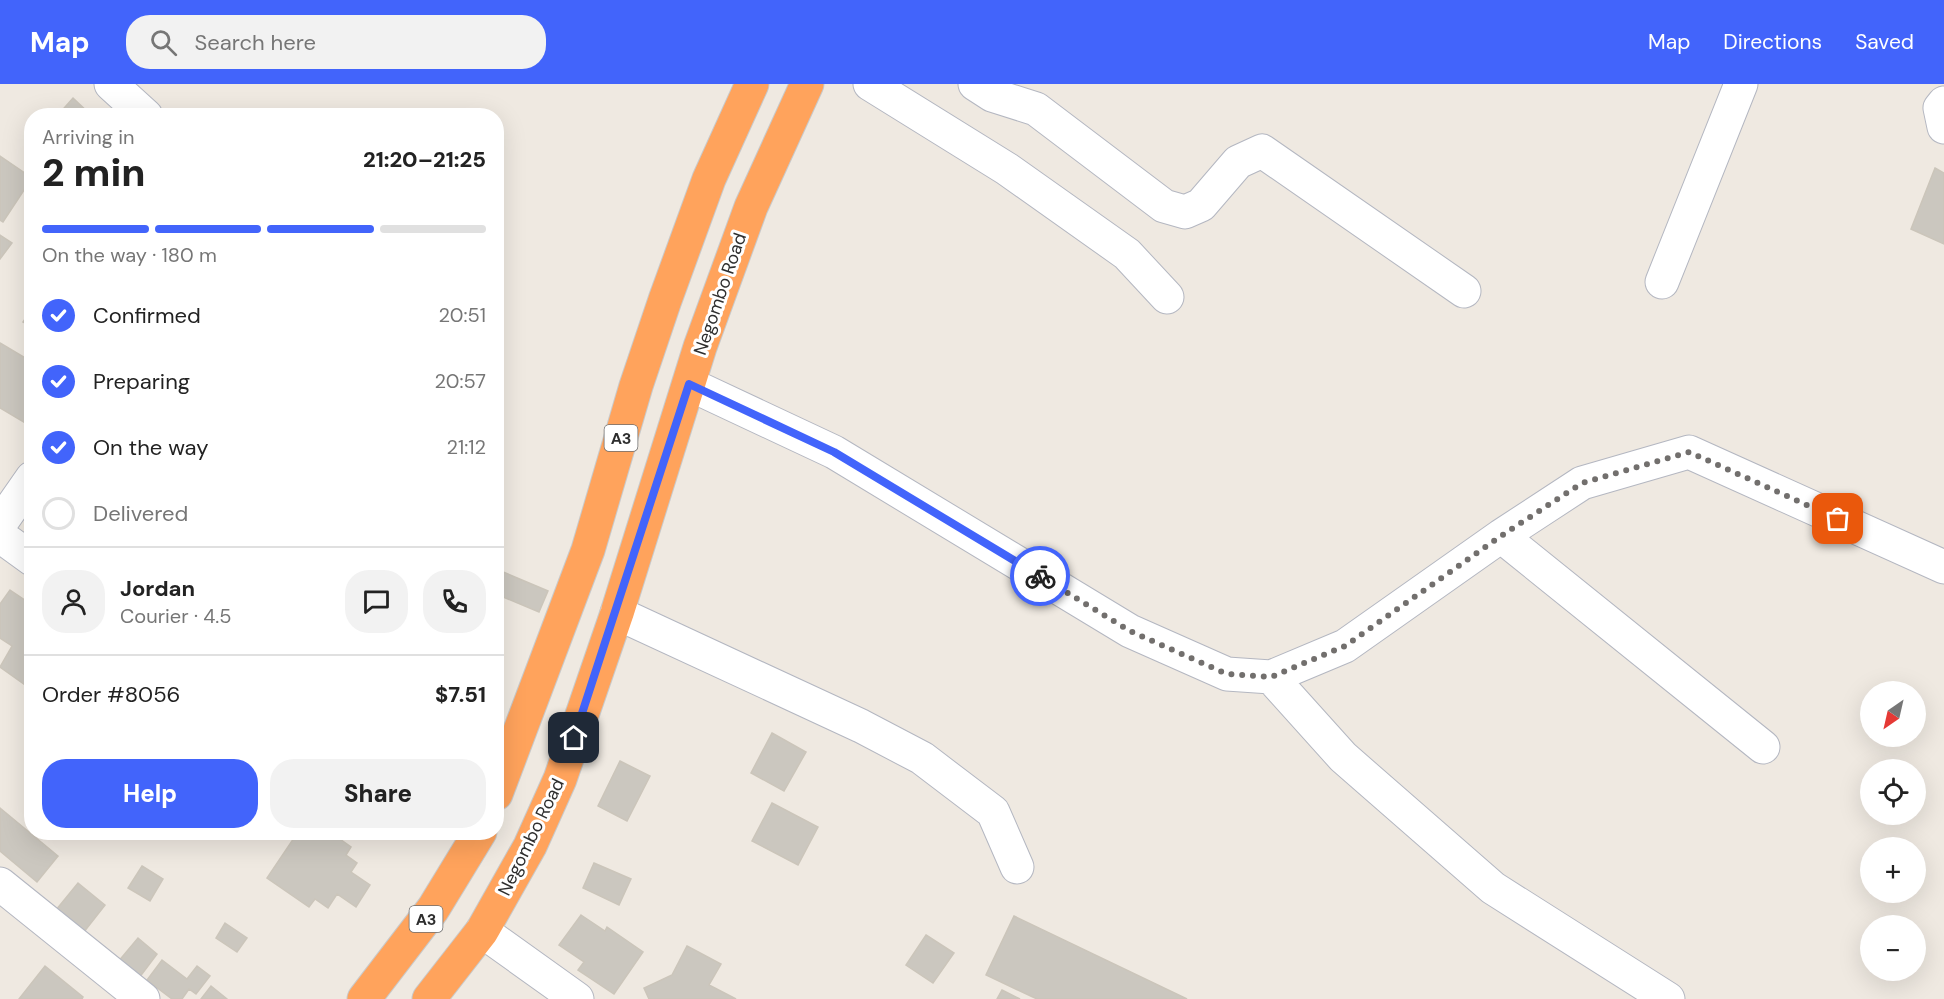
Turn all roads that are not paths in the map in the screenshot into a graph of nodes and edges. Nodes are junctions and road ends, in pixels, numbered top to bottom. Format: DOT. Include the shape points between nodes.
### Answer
graph roads {
  1 [pos="111,84"];
  2 [pos="752,84"];
  3 [pos="807,84"];
  4 [pos="870,84"];
  5 [pos="975,84"];
  6 [pos="1741,84"];
  7 [pos="1944,103"];
  8 [pos="137,108"];
  9 [pos="1944,127"];
  10 [pos="1662,282"];
  11 [pos="1464,291"];
  12 [pos="1167,297"];
  13 [pos="689,384"];
  14 [pos="24,490"];
  15 [pos="0,524"];
  16 [pos="0,536"];
  17 [pos="1501,536"];
  18 [pos="24,553"];
  19 [pos="1944,567"];
  20 [pos="617,613"];
  21 [pos="1271,677"];
  22 [pos="1762,747"];
  23 [pos="504,773"];
  24 [pos="475,840"];
  25 [pos="1017,867"];
  26 [pos="0,884"];
  27 [pos="482,932"];
  28 [pos="143,999"];
  29 [pos="364,999"];
  30 [pos="429,999"];
  31 [pos="577,999"];
  32 [pos="1668,999"];
  1 -- 8 [label="street"];
  2 -- 23 [label="highway, A3" via="709,179 665,300 588,550"];
  3 -- 13 [label="highway, Negombo Road" via="750,207"];
  4 -- 12 [label="street" via="1007,169 1126,254"];
  5 -- 11 [label="street" via="992,95 1036,109 1164,206 1185,212 1200,205 1238,162 1262,151"];
  6 -- 10 [label="street"];
  7 -- 9 [label="street" via="1940,108"];
  13 -- 20 [label="highway, Negombo Road"];
  13 -- 21 [label="street" via="834,452 1130,631 1227,674"];
  14 -- 15 [label="street"];
  16 -- 18 [label="street"];
  17 -- 19 [label="street" via="1582,483 1689,452"];
  17 -- 21 [label="street" via="1345,646"];
  17 -- 22 [label="street"];
  20 -- 25 [label="street" via="922,758 993,812"];
  20 -- 27 [label="highway, Negombo Road" via="560,779 530,846"];
  21 -- 32 [label="street" via="1343,757 1493,888"];
  24 -- 29 [label="highway, A3" via="434,909"];
  26 -- 28 [label="street"];
  27 -- 30 [label="highway, Negombo Road"];
  27 -- 31 [label="street"];
}
